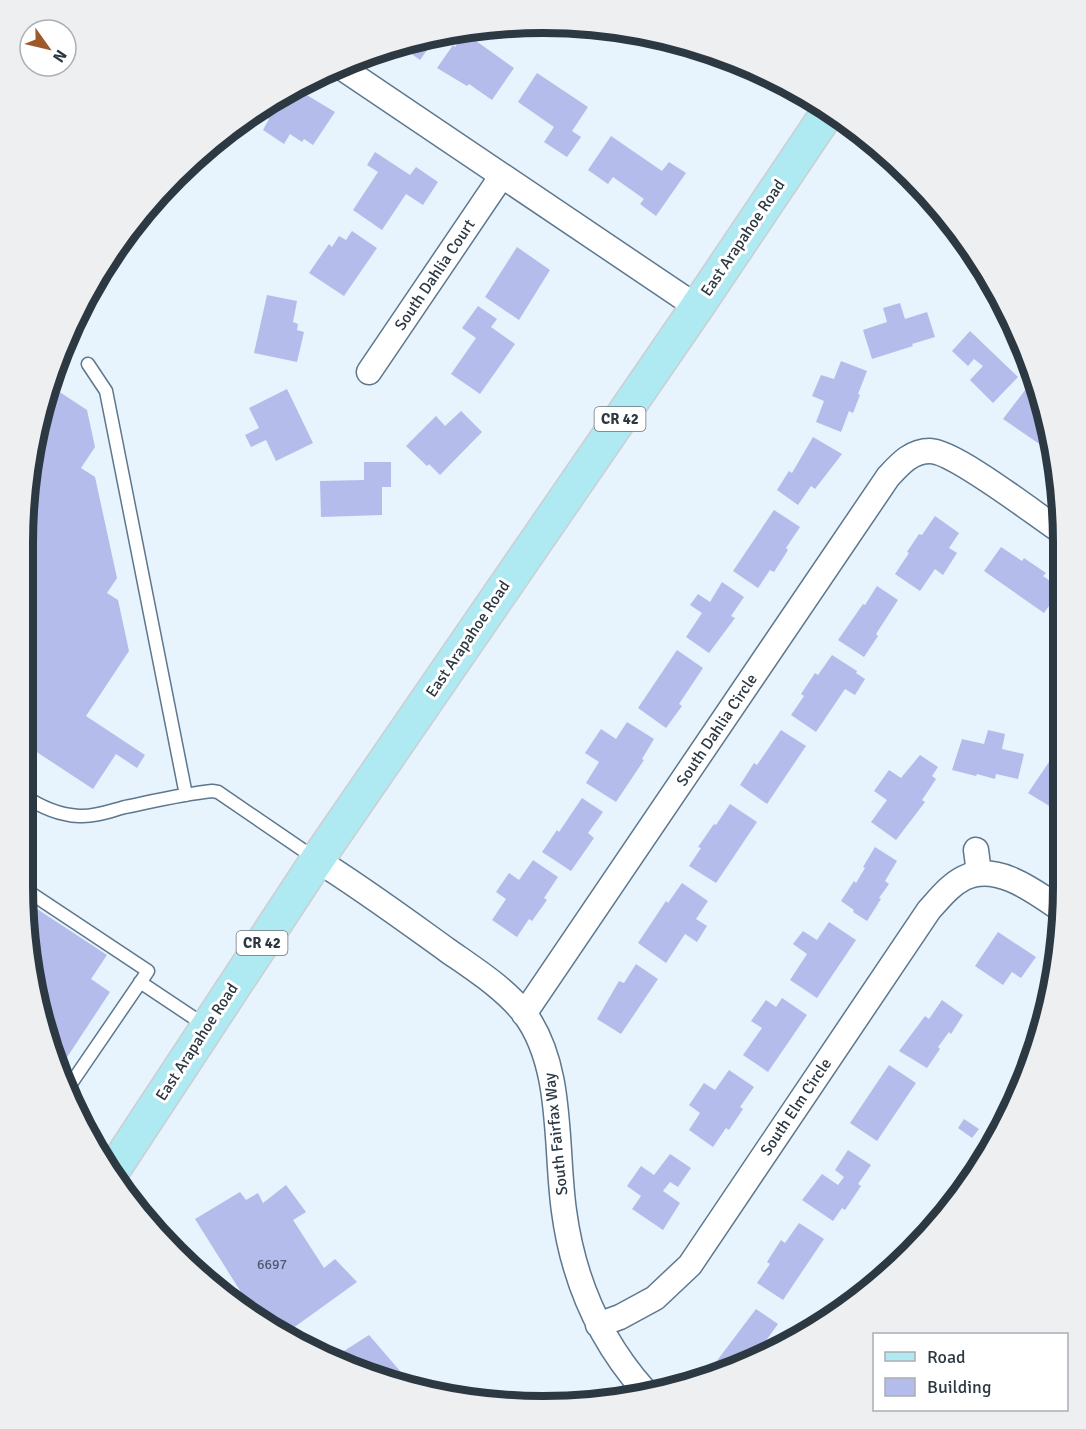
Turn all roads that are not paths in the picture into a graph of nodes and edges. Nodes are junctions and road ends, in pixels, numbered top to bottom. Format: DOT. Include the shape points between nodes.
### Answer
graph roads {
  1 [pos="348,72"];
  2 [pos="824,118"];
  3 [pos="501,177"];
  4 [pos="697,307"];
  5 [pos="88,364"];
  6 [pos="369,372"];
  7 [pos="1052,526"];
  8 [pos="186,795"];
  9 [pos="33,800"];
  10 [pos="317,860"];
  11 [pos="33,895"];
  12 [pos="1052,903"];
  13 [pos="140,982"];
  14 [pos="525,1014"];
  15 [pos="207,1027"];
  16 [pos="72,1082"];
  17 [pos="117,1165"];
  18 [pos="598,1325"];
  19 [pos="641,1386"];
  1 -- 3 [label="street"];
  2 -- 4 [label="main road, East Arapahoe Road / CR 42"];
  3 -- 4 [label="street"];
  3 -- 6 [label="street, South Dahlia Court"];
  4 -- 10 [label="main road, East Arapahoe Road / CR 42"];
  5 -- 8 [label="lane" via="106,391"];
  7 -- 14 [label="street, South Dahlia Circle" via="964,465 917,443 888,477"];
  8 -- 9 [label="lane" via="92,816 64,814"];
  8 -- 10 [label="lane" via="218,792"];
  10 -- 14 [label="street, South Fairfax Way" via="368,892 500,988"];
  10 -- 15 [label="main road, East Arapahoe Road / CR 42"];
  11 -- 13 [label="lane" via="148,971"];
  12 -- 18 [label="street, South Elm Circle" via="977,861 929,910 690,1265 656,1298"];
  13 -- 15 [label="lane"];
  13 -- 16 [label="lane"];
  14 -- 18 [label="street, South Fairfax Way" via="546,1055 568,1237 580,1284"];
  15 -- 17 [label="main road, East Arapahoe Road / CR 42"];
  18 -- 19 [label="street, South Fairfax Way"];
}
